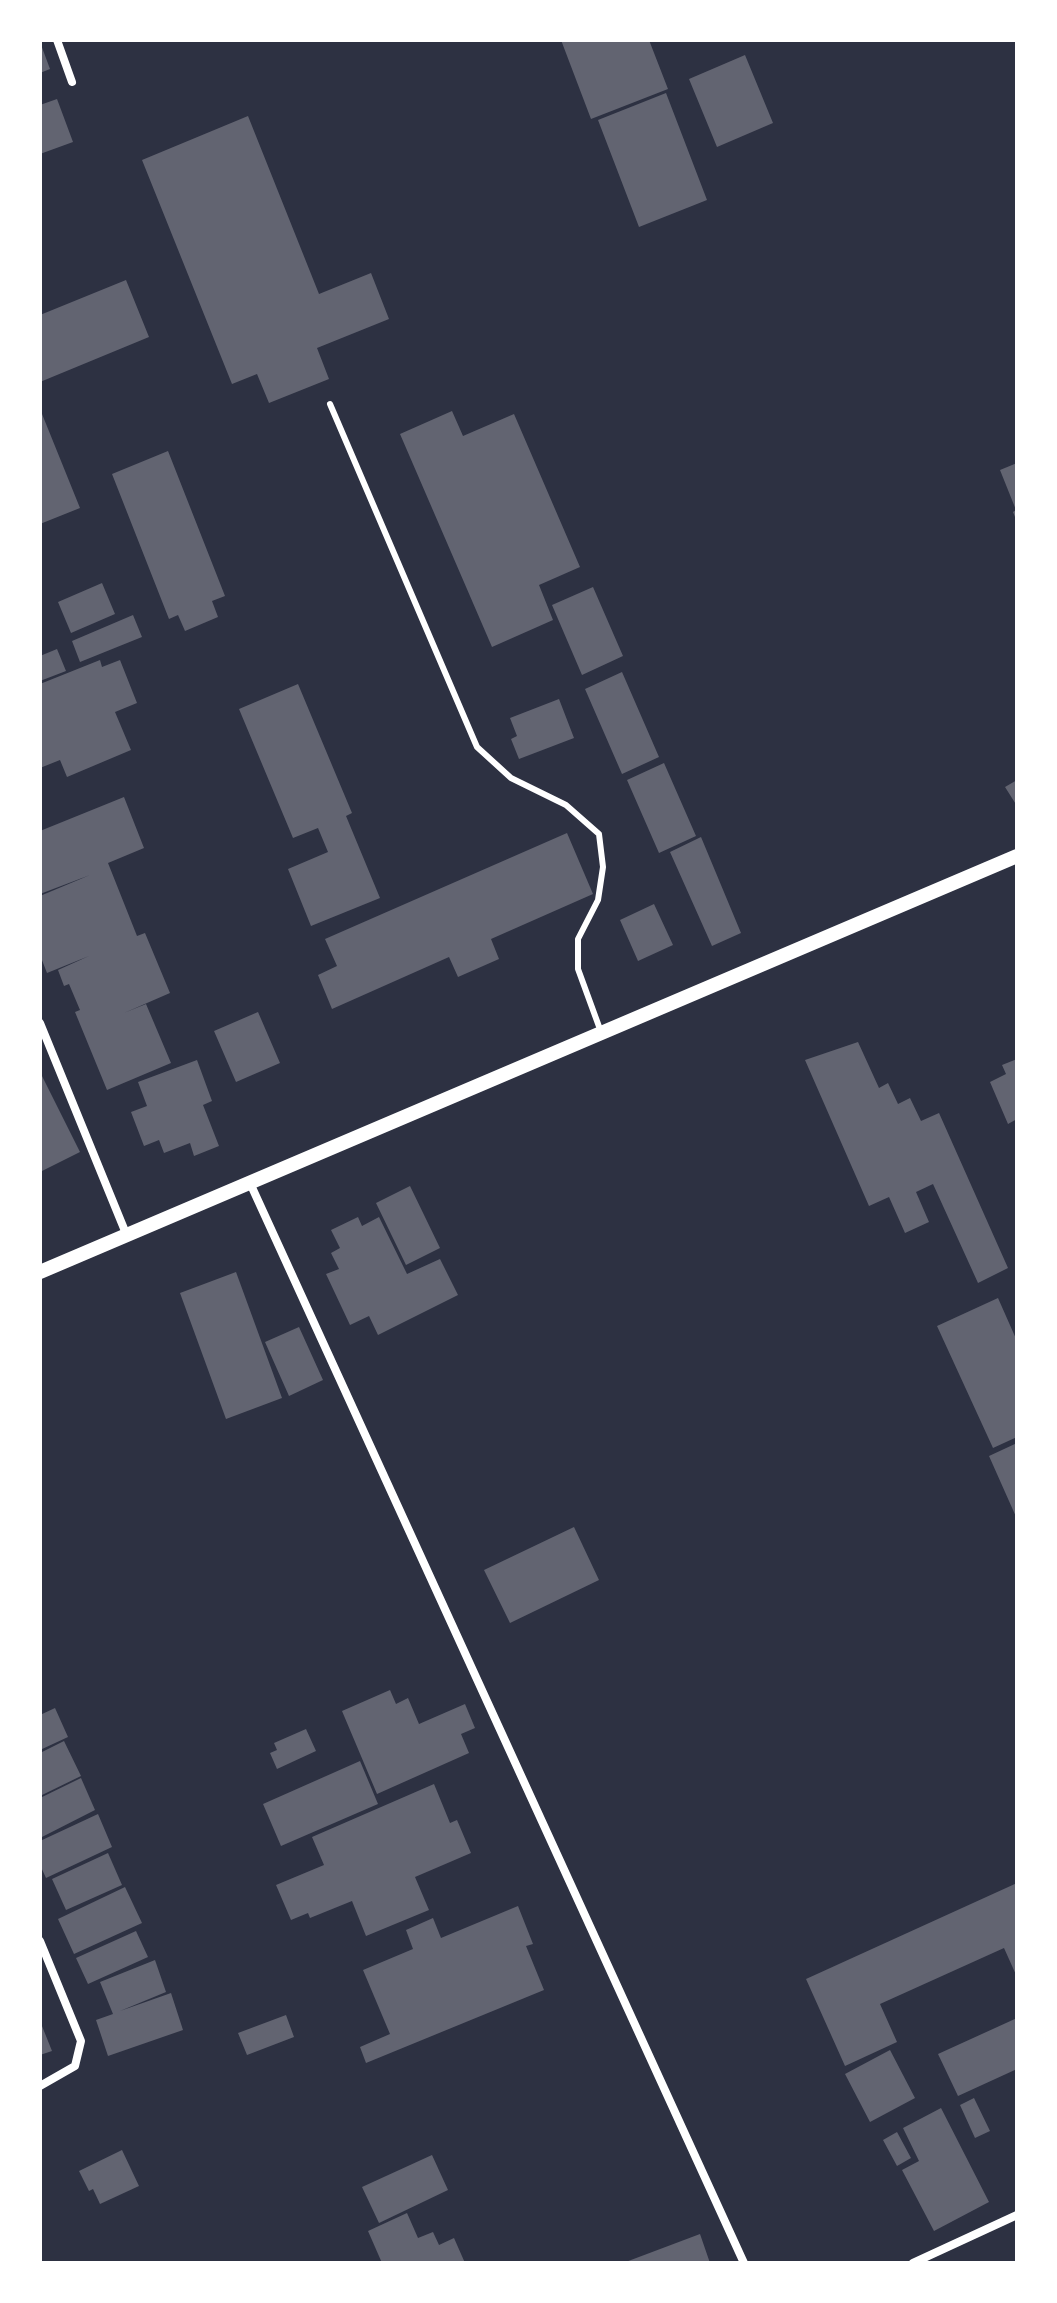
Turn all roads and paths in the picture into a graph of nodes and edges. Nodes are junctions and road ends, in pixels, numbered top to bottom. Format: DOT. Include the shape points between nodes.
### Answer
graph roads {
  1 [pos="57,40"];
  2 [pos="72,82"];
  3 [pos="330,404"];
  4 [pos="1017,856"];
  5 [pos="40,1023"];
  6 [pos="601,1032"];
  7 [pos="250,1183"];
  8 [pos="127,1236"];
  9 [pos="40,1272"];
  10 [pos="40,1941"];
  11 [pos="40,2086"];
  12 [pos="1017,2215"];
  13 [pos="744,2263"];
  14 [pos="913,2263"];
  1 -- 2 [label="street"];
  3 -- 6 [label="lane" via="477,747 511,778 566,805 599,834 600,889 578,939 578,969"];
  4 -- 6 [label="street"];
  5 -- 8 [label="street"];
  6 -- 7 [label="street"];
  7 -- 8 [label="street"];
  7 -- 13 [label="street"];
  8 -- 9 [label="street"];
  10 -- 11 [label="street" via="81,2041 75,2066"];
  12 -- 14 [label="street"];
}
